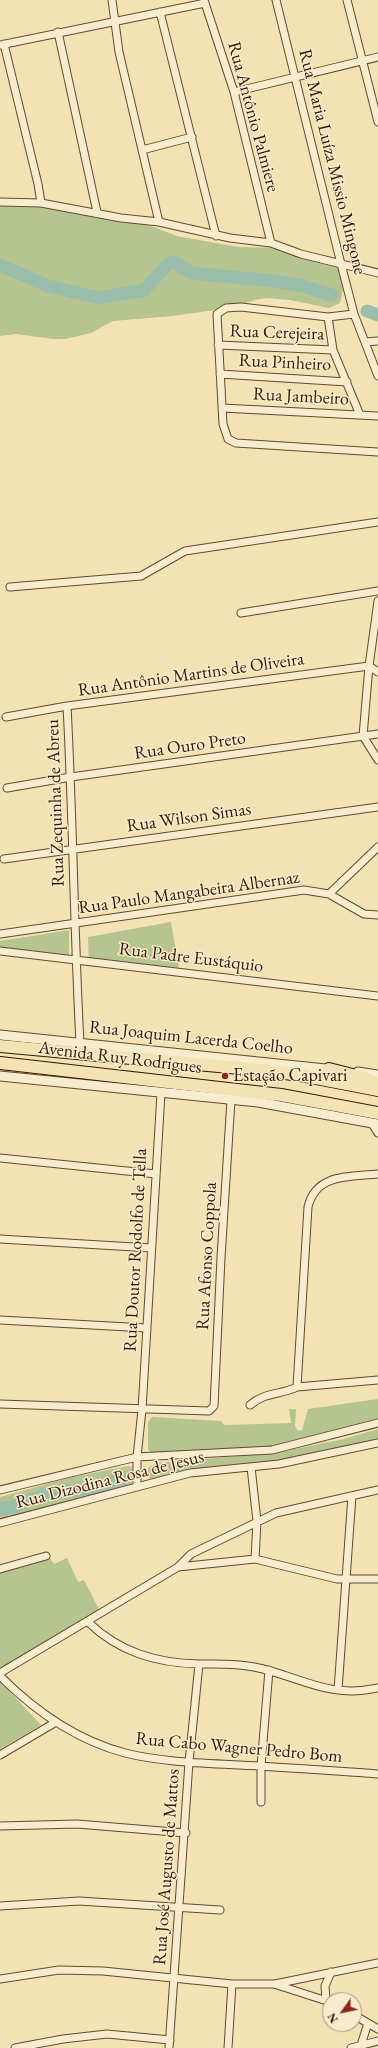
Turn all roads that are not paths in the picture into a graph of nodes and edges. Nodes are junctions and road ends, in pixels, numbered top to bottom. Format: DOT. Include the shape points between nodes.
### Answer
graph roads {
  1 [pos="112,0"];
  2 [pos="276,0"];
  3 [pos="346,0"];
  4 [pos="205,2"];
  5 [pos="160,12"];
  6 [pos="114,22"];
  7 [pos="58,32"];
  8 [pos="2,45"];
  9 [pos="378,57"];
  10 [pos="362,61"];
  11 [pos="297,78"];
  12 [pos="234,92"];
  13 [pos="378,122"];
  14 [pos="192,137"];
  15 [pos="142,150"];
  16 [pos="0,202"];
  17 [pos="41,203"];
  18 [pos="97,212"];
  19 [pos="159,222"];
  20 [pos="216,236"];
  21 [pos="271,243"];
  22 [pos="341,264"];
  23 [pos="378,273"];
  24 [pos="354,314"];
  25 [pos="328,317"];
  26 [pos="378,341"];
  27 [pos="365,342"];
  28 [pos="218,345"];
  29 [pos="333,350"];
  30 [pos="220,374"];
  31 [pos="378,376"];
  32 [pos="347,382"];
  33 [pos="222,408"];
  34 [pos="360,415"];
  35 [pos="378,416"];
  36 [pos="378,452"];
  37 [pos="378,522"];
  38 [pos="10,586"];
  39 [pos="378,592"];
  40 [pos="378,601"];
  41 [pos="241,613"];
  42 [pos="369,666"];
  43 [pos="378,672"];
  44 [pos="67,706"];
  45 [pos="6,716"];
  46 [pos="378,734"];
  47 [pos="363,736"];
  48 [pos="378,760"];
  49 [pos="71,778"];
  50 [pos="7,788"];
  51 [pos="378,807"];
  52 [pos="378,847"];
  53 [pos="74,849"];
  54 [pos="4,859"];
  55 [pos="329,894"];
  56 [pos="378,915"];
  57 [pos="75,925"];
  58 [pos="0,934"];
  59 [pos="0,951"];
  60 [pos="76,960"];
  61 [pos="378,996"];
  62 [pos="0,1035"];
  63 [pos="80,1042"];
  64 [pos="0,1046"];
  65 [pos="0,1063"];
  66 [pos="329,1069"];
  67 [pos="378,1075"];
  68 [pos="0,1076"];
  69 [pos="378,1084"];
  70 [pos="378,1090"];
  71 [pos="161,1093"];
  72 [pos="231,1100"];
  73 [pos="376,1121"];
  74 [pos="378,1133"];
  75 [pos="0,1158"];
  76 [pos="156,1174"];
  77 [pos="378,1174"];
  78 [pos="0,1239"];
  79 [pos="151,1248"];
  80 [pos="0,1320"];
  81 [pos="147,1328"];
  82 [pos="378,1380"];
  83 [pos="297,1387"];
  84 [pos="0,1404"];
  85 [pos="250,1405"];
  86 [pos="142,1410"];
  87 [pos="378,1423"];
  88 [pos="378,1443"];
  89 [pos="137,1457"];
  90 [pos="251,1467"];
  91 [pos="137,1487"];
  92 [pos="0,1490"];
  93 [pos="378,1490"];
  94 [pos="352,1496"];
  95 [pos="257,1521"];
  96 [pos="0,1523"];
  97 [pos="46,1556"];
  98 [pos="255,1559"];
  99 [pos="176,1568"];
  100 [pos="0,1569"];
  101 [pos="378,1579"];
  102 [pos="346,1580"];
  103 [pos="88,1622"];
  104 [pos="199,1664"];
  105 [pos="269,1670"];
  106 [pos="0,1675"];
  107 [pos="378,1688"];
  108 [pos="338,1690"];
  109 [pos="56,1722"];
  110 [pos="0,1755"];
  111 [pos="189,1762"];
  112 [pos="261,1766"];
  113 [pos="378,1774"];
  114 [pos="262,1802"];
  115 [pos="0,1826"];
  116 [pos="186,1833"];
  117 [pos="0,1906"];
  118 [pos="180,1907"];
  119 [pos="220,1910"];
  120 [pos="378,1963"];
  121 [pos="331,1972"];
  122 [pos="175,1977"];
  123 [pos="0,1979"];
  124 [pos="232,1984"];
  125 [pos="274,1984"];
  126 [pos="326,1992"];
  127 [pos="322,1999"];
  128 [pos="362,2020"];
  129 [pos="368,2023"];
  130 [pos="378,2029"];
  131 [pos="170,2040"];
  132 [pos="378,2041"];
  133 [pos="361,2045"];
  134 [pos="15,2048"];
  135 [pos="169,2048"];
  136 [pos="228,2048"];
  137 [pos="351,2048"];
  1 -- 6 [label="street"];
  2 -- 11 [label="street, Rua Maria Luíza Missio Mingone"];
  3 -- 10 [label="street"];
  4 -- 5 [label="street"];
  4 -- 12 [label="street, Rua Antônio Palmiere"];
  5 -- 6 [label="street"];
  5 -- 14 [label="street"];
  6 -- 7 [label="street"];
  6 -- 15 [label="street"];
  7 -- 8 [label="street"];
  7 -- 18 [label="street"];
  8 -- 17 [label="street"];
  9 -- 10 [label="street"];
  10 -- 11 [label="street"];
  10 -- 13 [label="street"];
  11 -- 12 [label="street"];
  11 -- 22 [label="street, Rua Maria Luíza Missio Mingone"];
  12 -- 21 [label="street, Rua Antônio Palmiere"];
  14 -- 15 [label="street"];
  14 -- 20 [label="street"];
  15 -- 19 [label="street"];
  16 -- 17 [label="street"];
  17 -- 18 [label="street"];
  18 -- 19 [label="street" via="120,218"];
  19 -- 20 [label="street"];
  20 -- 21 [label="street"];
  21 -- 22 [label="street" via="300,254"];
  22 -- 23 [label="street"];
  22 -- 24 [label="street, Rua Maria Luíza Missio Mingone"];
  24 -- 25 [label="street"];
  24 -- 27 [label="street, Rua Maria Luíza Missio Mingone"];
  25 -- 28 [label="street" via="241,307 226,308 217,314"];
  25 -- 29 [label="street"];
  26 -- 27 [label="street"];
  27 -- 31 [label="street, Rua Maria Luíza Missio Mingone"];
  28 -- 29 [label="street, Rua Cerejeira"];
  28 -- 30 [label="street"];
  29 -- 32 [label="street"];
  30 -- 32 [label="street, Rua Pinheiro"];
  30 -- 33 [label="street"];
  32 -- 34 [label="street"];
  33 -- 34 [label="street, Rua Jambeiro"];
  33 -- 36 [label="street" via="223,424 228,439 236,443"];
  34 -- 35 [label="street, Rua Jambeiro"];
  37 -- 38 [label="street" via="185,551 141,576"];
  39 -- 41 [label="street"];
  40 -- 42 [label="street"];
  42 -- 43 [label="street"];
  42 -- 44 [label="street, Rua Antônio Martins de Oliveira"];
  42 -- 47 [label="street"];
  44 -- 45 [label="street, Rua Antônio Martins de Oliveira"];
  44 -- 49 [label="street, Rua Zequinha de Abreu"];
  46 -- 47 [label="street, Rua Ouro Preto"];
  47 -- 48 [label="street"];
  47 -- 49 [label="street, Rua Ouro Preto"];
  49 -- 50 [label="street, Rua Ouro Preto"];
  49 -- 53 [label="street, Rua Zequinha de Abreu"];
  51 -- 53 [label="street, Rua Wilson Simas"];
  52 -- 55 [label="street"];
  53 -- 54 [label="street, Rua Wilson Simas"];
  53 -- 57 [label="street, Rua Zequinha de Abreu"];
  55 -- 56 [label="street, Rua Paulo Mangabeira Albernaz" via="364,914"];
  55 -- 57 [label="street, Rua Paulo Mangabeira Albernaz" via="304,890"];
  57 -- 58 [label="street, Rua Paulo Mangabeira Albernaz"];
  57 -- 60 [label="street, Rua Zequinha de Abreu"];
  59 -- 60 [label="street, Rua Padre Eustáquio"];
  60 -- 61 [label="street, Rua Padre Eustáquio"];
  60 -- 63 [label="street, Rua Zequinha de Abreu"];
  62 -- 63 [label="street, Rua Joaquim Lacerda Coelho"];
  63 -- 66 [label="street, Rua Joaquim Lacerda Coelho"];
  64 -- 70 [label="main road, Avenida Ruy Rodrigues" via="262,1070"];
  65 -- 73 [label="main road, Avenida Ruy Rodrigues" via="256,1091"];
  66 -- 67 [label="street, Rua Joaquim Lacerda Coelho"];
  66 -- 69 [label="main road"];
  68 -- 71 [label="street"];
  71 -- 72 [label="street"];
  71 -- 76 [label="street, Rua Doutor Rodolfo de Tella"];
  72 -- 73 [label="street"];
  72 -- 86 [label="street, Rua Afonso Coppola" via="214,1406 209,1411"];
  73 -- 74 [label="street"];
  75 -- 76 [label="street"];
  76 -- 79 [label="street, Rua Doutor Rodolfo de Tella"];
  77 -- 83 [label="street" via="334,1178 310,1196"];
  78 -- 79 [label="street"];
  79 -- 81 [label="street, Rua Doutor Rodolfo de Tella"];
  80 -- 81 [label="street"];
  81 -- 86 [label="street, Rua Doutor Rodolfo de Tella"];
  82 -- 83 [label="street"];
  83 -- 85 [label="street" via="287,1392 266,1395"];
  84 -- 86 [label="street"];
  86 -- 89 [label="street, Rua Doutor Rodolfo de Tella"];
  87 -- 89 [label="street" via="272,1450"];
  88 -- 90 [label="street, Rua Dizodina Rosa de Jesus" via="280,1464"];
  89 -- 91 [label="street, Rua Doutor Rodolfo de Tella"];
  89 -- 92 [label="street"];
  90 -- 91 [label="street, Rua Dizodina Rosa de Jesus" via="190,1473"];
  90 -- 95 [label="street"];
  91 -- 96 [label="street, Rua Dizodina Rosa de Jesus"];
  93 -- 94 [label="street"];
  94 -- 95 [label="street" via="276,1513"];
  94 -- 102 [label="street"];
  95 -- 98 [label="street"];
  95 -- 99 [label="street" via="191,1554"];
  97 -- 100 [label="street"];
  98 -- 99 [label="street"];
  98 -- 102 [label="street" via="324,1577"];
  99 -- 103 [label="street"];
  101 -- 102 [label="street"];
  102 -- 108 [label="street"];
  103 -- 104 [label="street" via="103,1637 143,1656 165,1662"];
  103 -- 106 [label="street"];
  104 -- 105 [label="street" via="229,1663"];
  104 -- 111 [label="street, Rua José Augusto de Mattos"];
  105 -- 108 [label="street" via="318,1687"];
  105 -- 112 [label="street"];
  106 -- 109 [label="street, Rua Cabo Wagner Pedro Bom" via="36,1709"];
  107 -- 108 [label="street" via="355,1692"];
  109 -- 110 [label="street"];
  109 -- 111 [label="street, Rua Cabo Wagner Pedro Bom" via="73,1732 124,1753"];
  111 -- 112 [label="street, Rua Cabo Wagner Pedro Bom"];
  111 -- 116 [label="street, Rua José Augusto de Mattos"];
  112 -- 113 [label="street, Rua Cabo Wagner Pedro Bom"];
  112 -- 114 [label="street"];
  115 -- 116 [label="street" via="77,1824"];
  116 -- 118 [label="street, Rua José Augusto de Mattos"];
  117 -- 118 [label="street" via="79,1901"];
  118 -- 119 [label="street"];
  118 -- 122 [label="street, Rua José Augusto de Mattos"];
  120 -- 121 [label="street"];
  121 -- 125 [label="street"];
  121 -- 126 [label="street" via="325,1986"];
  122 -- 123 [label="street" via="58,1970"];
  122 -- 124 [label="street"];
  122 -- 131 [label="street, Rua José Augusto de Mattos"];
  124 -- 125 [label="street"];
  124 -- 136 [label="street"];
  125 -- 127 [label="street"];
  128 -- 129 [label="street"];
  129 -- 130 [label="street"];
  129 -- 133 [label="street"];
  131 -- 134 [label="street" via="107,2034"];
  131 -- 135 [label="street, Rua José Augusto de Mattos"];
  132 -- 133 [label="street"];
  133 -- 137 [label="street"];
}
